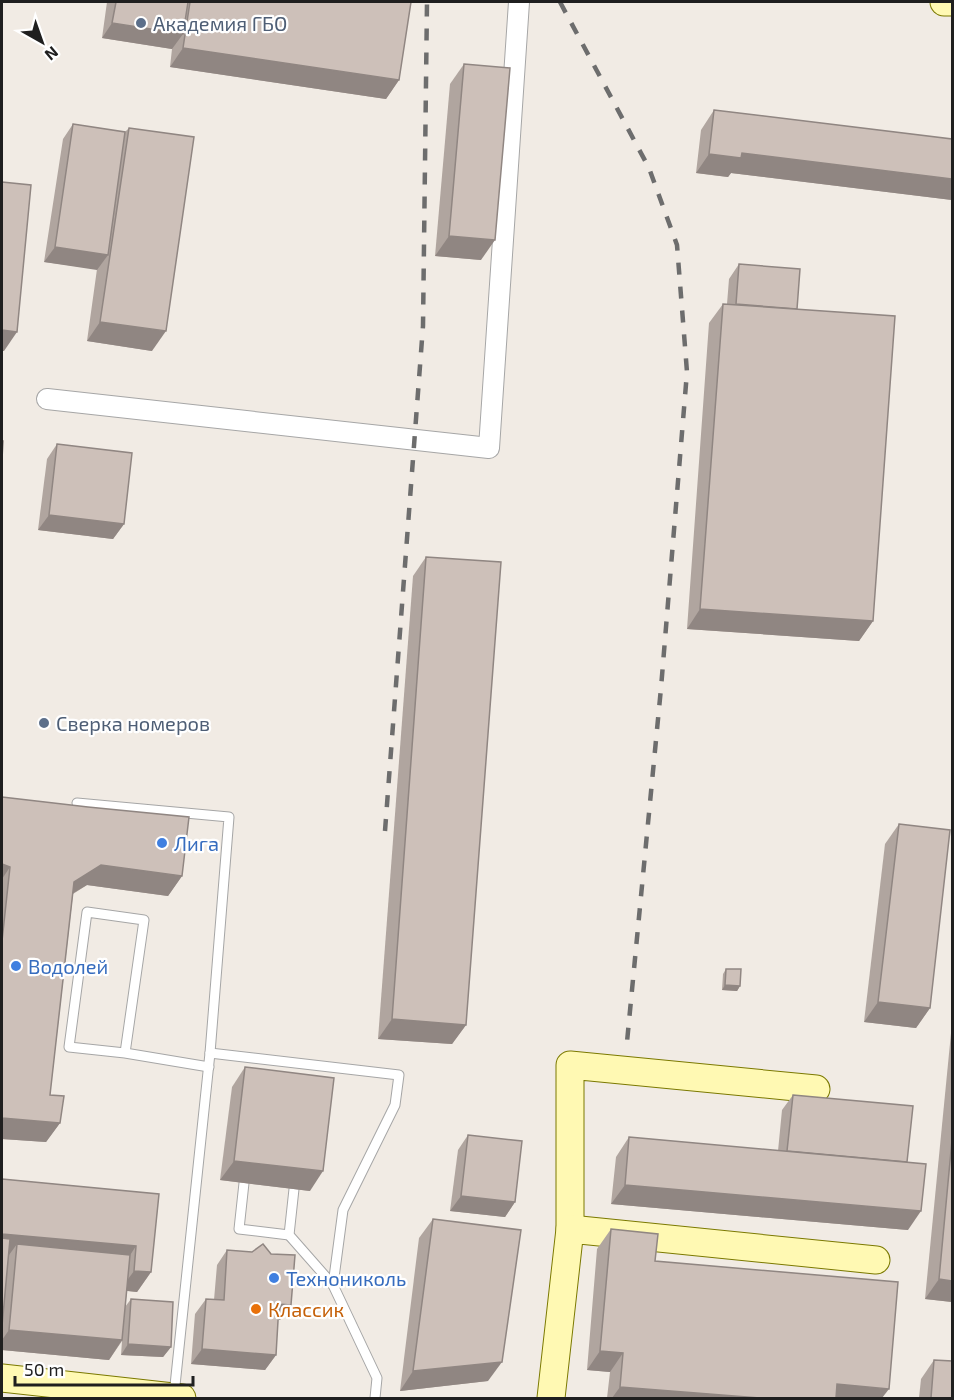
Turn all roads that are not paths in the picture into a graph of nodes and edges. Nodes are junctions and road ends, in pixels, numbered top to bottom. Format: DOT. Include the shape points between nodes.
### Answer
graph roads {
  1 [pos="519,2"];
  2 [pos="944,2"];
  3 [pos="952,2"];
  4 [pos="47,399"];
  5 [pos="77,803"];
  6 [pos="125,1053"];
  7 [pos="210,1053"];
  8 [pos="209,1067"];
  9 [pos="816,1089"];
  10 [pos="244,1183"];
  11 [pos="294,1189"];
  12 [pos="570,1229"];
  13 [pos="289,1235"];
  14 [pos="876,1260"];
  15 [pos="333,1285"];
  16 [pos="2,1378"];
  17 [pos="177,1398"];
  18 [pos="375,1398"];
  19 [pos="551,1398"];
  1 -- 4 [label="street" via="489,448"];
  2 -- 3 [label="street"];
  5 -- 7 [label="lane" via="229,817"];
  6 -- 6 [label="lane" via="144,920 87,912 69,1047"];
  6 -- 8 [label="lane"];
  7 -- 8 [label="lane"];
  7 -- 15 [label="lane" via="307,1070 399,1075 395,1105 343,1210"];
  8 -- 17 [label="lane"];
  9 -- 12 [label="street" via="570,1065"];
  10 -- 13 [label="lane" via="239,1229"];
  11 -- 13 [label="lane"];
  12 -- 14 [label="street"];
  12 -- 19 [label="street"];
  13 -- 15 [label="lane"];
  15 -- 18 [label="lane" via="377,1378"];
  16 -- 17 [label="street"];
}
